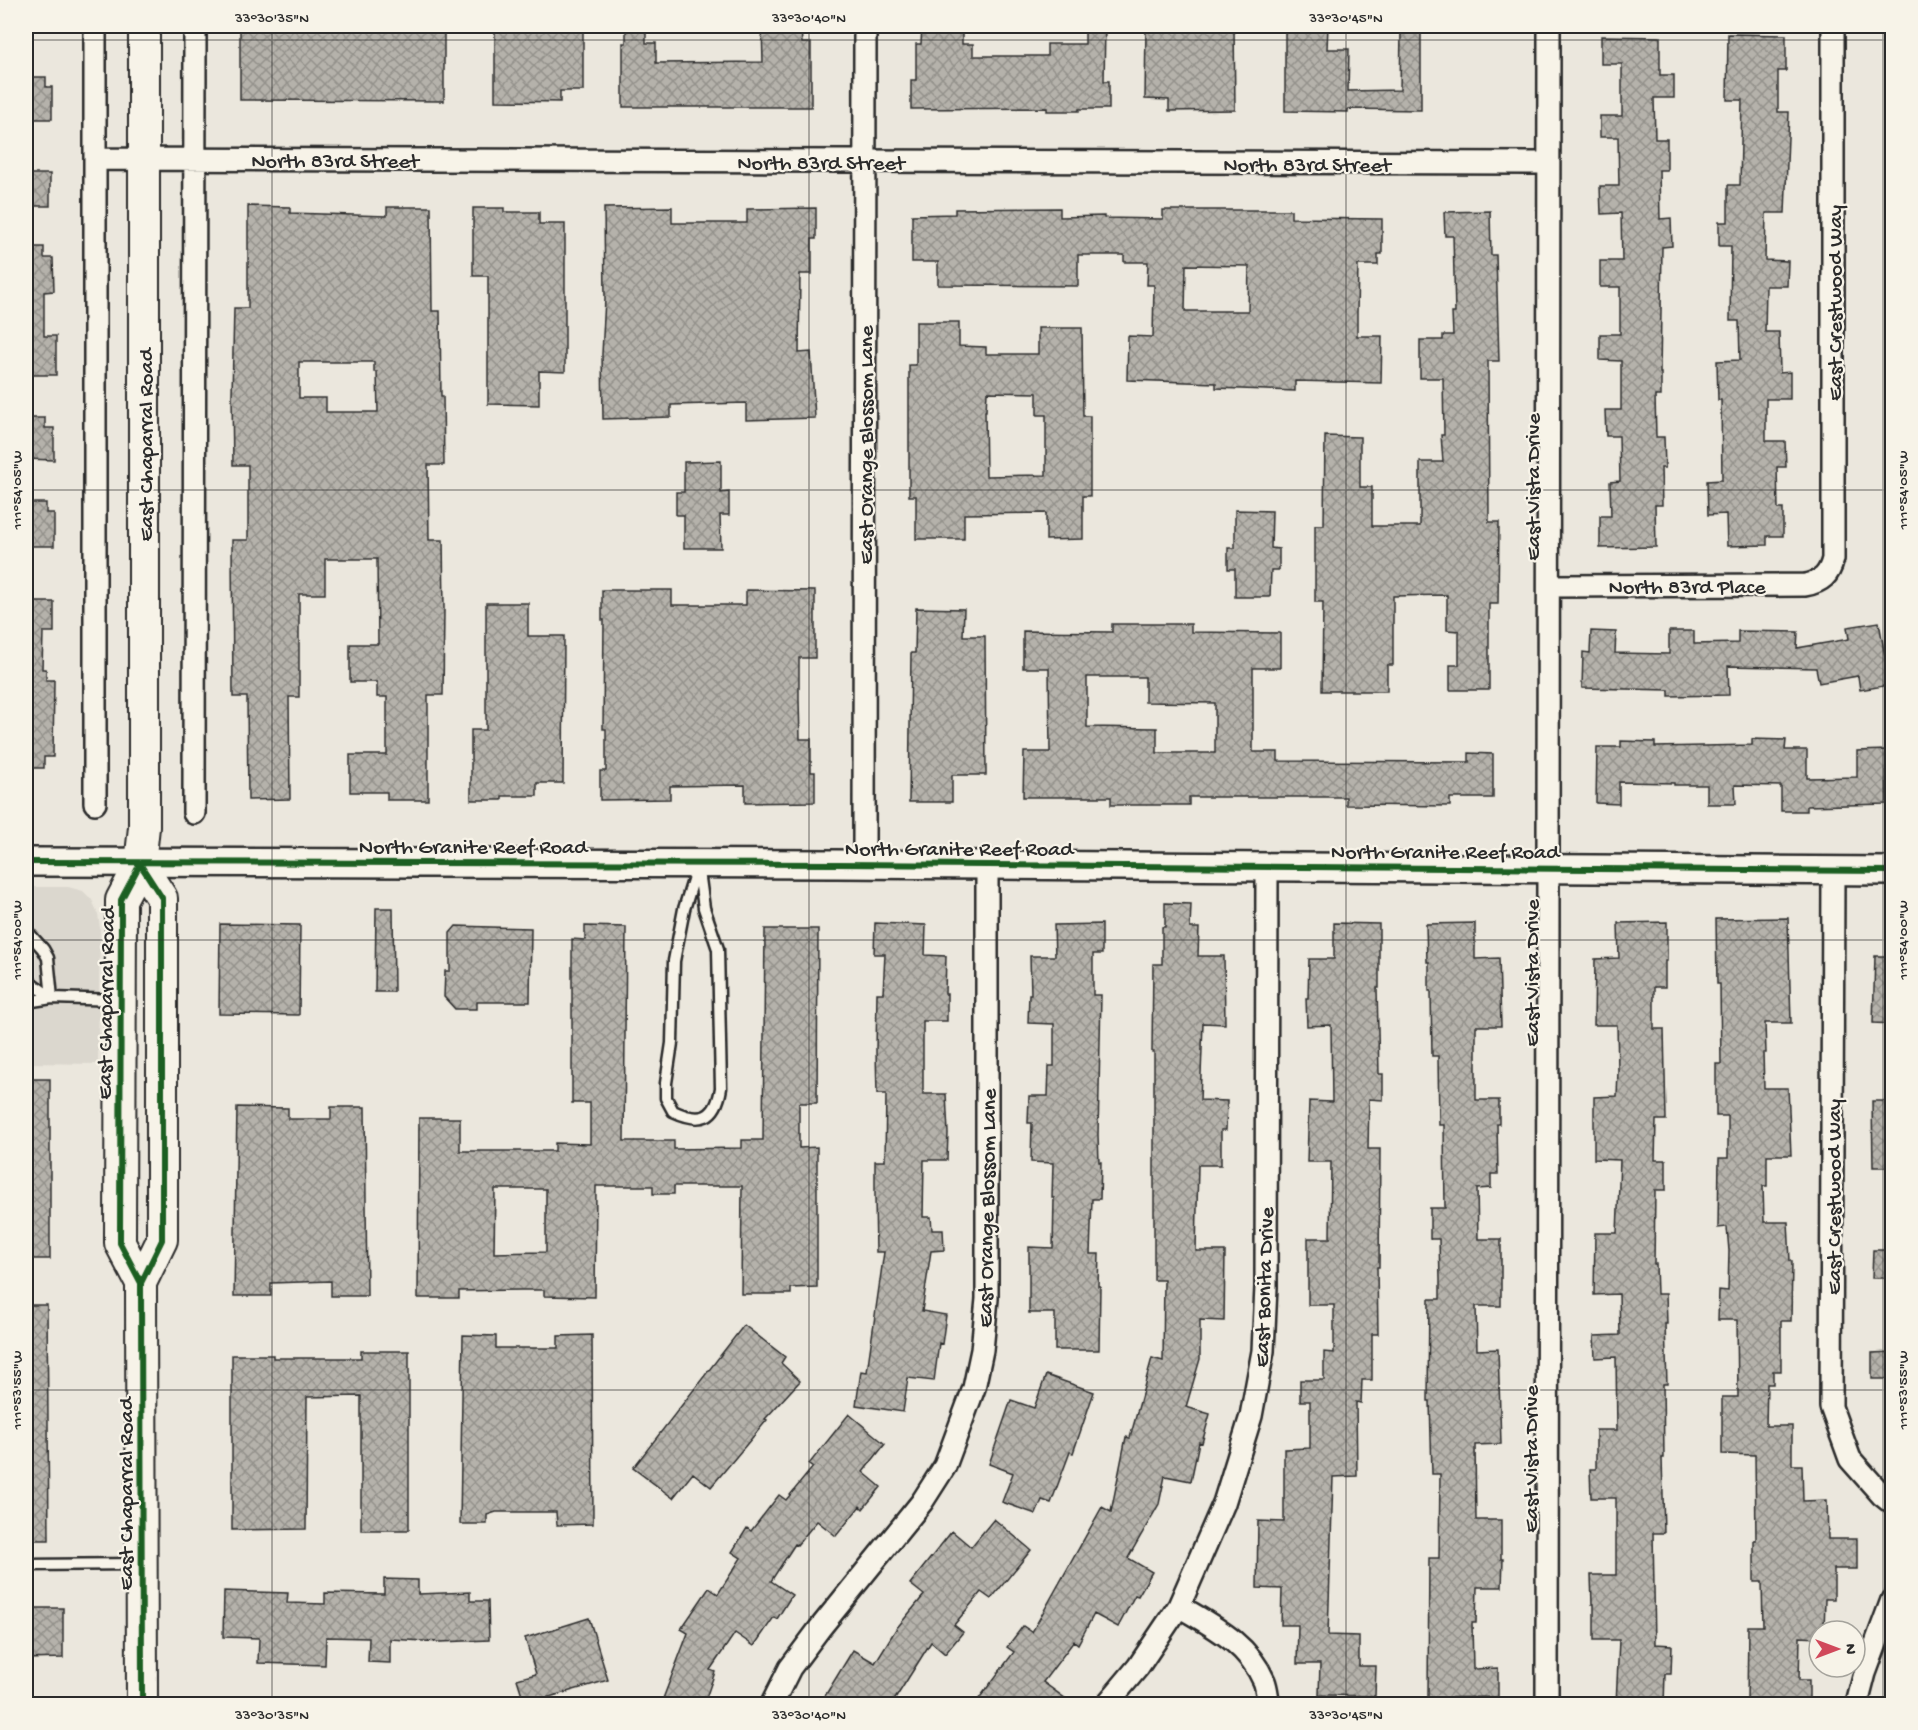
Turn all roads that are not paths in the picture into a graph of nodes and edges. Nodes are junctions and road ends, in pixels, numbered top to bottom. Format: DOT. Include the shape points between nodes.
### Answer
graph roads {
  1 [pos="95,26"];
  2 [pos="144,26"];
  3 [pos="195,26"];
  4 [pos="865,26"];
  5 [pos="1549,26"];
  6 [pos="1833,26"];
  7 [pos="95,159"];
  8 [pos="144,159"];
  9 [pos="196,159"];
  10 [pos="864,161"];
  11 [pos="1548,163"];
  12 [pos="1824,578"];
  13 [pos="1549,586"];
  14 [pos="95,803"];
  15 [pos="194,813"];
  16 [pos="26,862"];
  17 [pos="140,864"];
  18 [pos="698,864"];
  19 [pos="864,864"];
  20 [pos="987,865"];
  21 [pos="1267,867"];
  22 [pos="1548,868"];
  23 [pos="1833,870"];
  24 [pos="1893,871"];
  25 [pos="26,930"];
  26 [pos="26,979"];
  27 [pos="52,998"];
  28 [pos="121,1000"];
  29 [pos="26,1002"];
  30 [pos="141,1283"];
  31 [pos="1893,1503"];
  32 [pos="26,1564"];
  33 [pos="143,1564"];
  34 [pos="1893,1600"];
  35 [pos="1179,1606"];
  36 [pos="142,1704"];
  37 [pos="772,1704"];
  38 [pos="1107,1704"];
  39 [pos="1269,1704"];
  40 [pos="1547,1704"];
  41 [pos="1857,1704"];
  1 -- 7 [label="street"];
  2 -- 8 [label="main road, East Chaparral Road"];
  3 -- 9 [label="street"];
  4 -- 10 [label="street, East Orange Blossom Lane"];
  5 -- 11 [label="street, East Vista Drive"];
  6 -- 12 [label="street, East Crestwood Way" via="1833,559"];
  7 -- 8 [label="street, North 83rd Street"];
  7 -- 14 [label="street"];
  8 -- 9 [label="street, North 83rd Street"];
  8 -- 17 [label="main road, East Chaparral Road" via="144,827"];
  9 -- 10 [label="street, North 83rd Street"];
  9 -- 15 [label="street"];
  10 -- 11 [label="street, North 83rd Street"];
  10 -- 19 [label="street, East Orange Blossom Lane"];
  11 -- 13 [label="street, East Vista Drive"];
  12 -- 13 [label="street, North 83rd Place" via="1805,585"];
  13 -- 22 [label="street, East Vista Drive"];
  16 -- 17 [label="street, North Granite Reef Road"];
  17 -- 18 [label="street, North Granite Reef Road"];
  17 -- 28 [label="main road, East Chaparral Road" via="121,900"];
  17 -- 30 [label="main road, East Chaparral Road" via="162,898 162,1240"];
  18 -- 18 [label="lane" via="674,961 672,1043 666,1083 666,1098 673,1111 694,1118 713,1112 721,1088 718,949 704,908"];
  18 -- 19 [label="street, North Granite Reef Road"];
  19 -- 20 [label="street, North Granite Reef Road"];
  20 -- 21 [label="street, North Granite Reef Road"];
  20 -- 37 [label="street, East Orange Blossom Lane" via="987,1299 974,1388 945,1466 928,1493 790,1668"];
  21 -- 22 [label="street, North Granite Reef Road"];
  21 -- 35 [label="street, East Bonita Drive" via="1263,1351 1251,1416 1224,1503"];
  22 -- 23 [label="street, North Granite Reef Road"];
  22 -- 40 [label="street, East Vista Drive"];
  23 -- 24 [label="street, North Granite Reef Road"];
  23 -- 31 [label="street, East Crestwood Way" via="1831,1407 1850,1459"];
  25 -- 27 [label="lane" via="48,958"];
  26 -- 27 [label="lane"];
  27 -- 28 [label="lane"];
  27 -- 29 [label="lane"];
  28 -- 30 [label="main road, East Chaparral Road" via="120,1242"];
  30 -- 33 [label="main road, East Chaparral Road"];
  32 -- 33 [label="lane"];
  33 -- 36 [label="main road, East Chaparral Road"];
  34 -- 41 [label="street"];
  35 -- 38 [label="street, East Bonita Drive" via="1138,1667"];
  35 -- 39 [label="street" via="1234,1640 1264,1682"];
}
